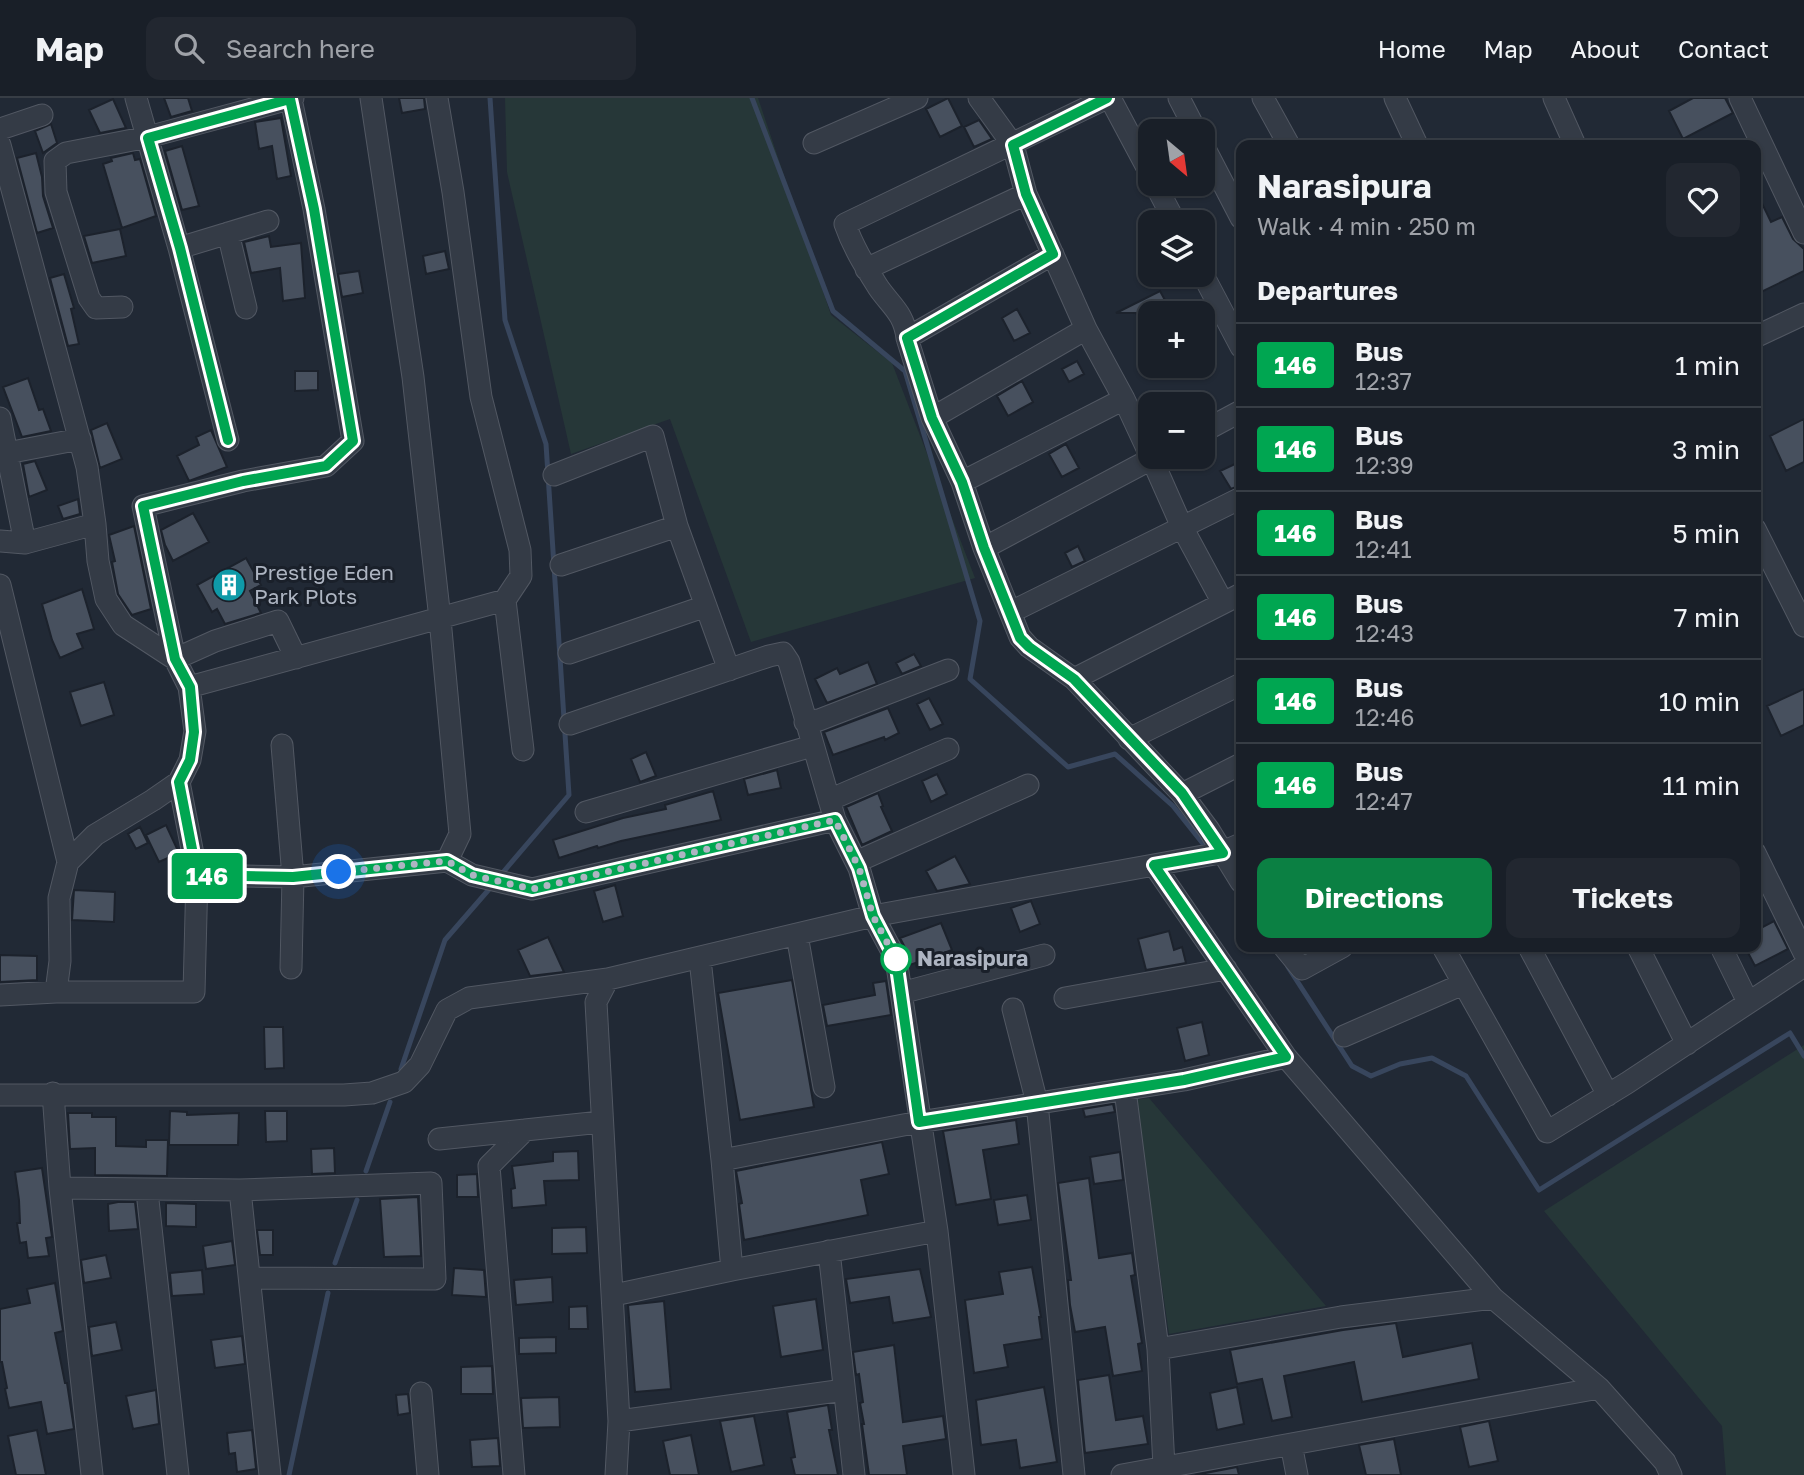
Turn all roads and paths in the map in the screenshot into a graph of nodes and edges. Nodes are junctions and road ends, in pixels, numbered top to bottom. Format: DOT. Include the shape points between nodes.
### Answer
graph roads {
  1 [pos="136,98"];
  2 [pos="292,98"];
  3 [pos="371,98"];
  4 [pos="437,98"];
  5 [pos="917,98"];
  6 [pos="979,98"];
  7 [pos="1109,98"];
  8 [pos="1179,98"];
  9 [pos="1263,98"];
  10 [pos="1395,98"];
  11 [pos="1554,98"];
  12 [pos="1740,98"];
  13 [pos="42,116"];
  14 [pos="1190,119"];
  15 [pos="0,129"];
  16 [pos="148,138"];
  17 [pos="1286,140"];
  18 [pos="1415,140"];
  19 [pos="1573,140"];
  20 [pos="1760,140"];
  21 [pos="1761,142"];
  22 [pos="814,143"];
  23 [pos="0,145"];
  24 [pos="1013,145"];
  25 [pos="1138,151"];
  26 [pos="1215,168"];
  27 [pos="1026,194"];
  28 [pos="1236,208"];
  29 [pos="268,221"];
  30 [pos="228,233"];
  31 [pos="1804,233"];
  32 [pos="180,248"];
  33 [pos="1053,254"];
  34 [pos="866,269"];
  35 [pos="1209,287"];
  36 [pos="122,307"];
  37 [pos="246,307"];
  38 [pos="1804,314"];
  39 [pos="1086,329"];
  40 [pos="1761,334"];
  41 [pos="907,338"];
  42 [pos="1236,338"];
  43 [pos="1124,399"];
  44 [pos="1236,414"];
  45 [pos="0,418"];
  46 [pos="932,418"];
  47 [pos="1215,425"];
  48 [pos="1138,428"];
  49 [pos="80,439"];
  50 [pos="228,440"];
  51 [pos="7,453"];
  52 [pos="1138,465"];
  53 [pos="1157,469"];
  54 [pos="554,475"];
  55 [pos="962,482"];
  56 [pos="1236,500"];
  57 [pos="95,524"];
  58 [pos="677,526"];
  59 [pos="1182,527"];
  60 [pos="0,541"];
  61 [pos="1761,541"];
  62 [pos="25,543"];
  63 [pos="984,548"];
  64 [pos="561,565"];
  65 [pos="0,585"];
  66 [pos="1232,599"];
  67 [pos="505,600"];
  68 [pos="706,606"];
  69 [pos="1011,612"];
  70 [pos="440,619"];
  71 [pos="1804,626"];
  72 [pos="569,653"];
  73 [pos="296,658"];
  74 [pos="175,659"];
  75 [pos="729,670"];
  76 [pos="948,670"];
  77 [pos="1074,679"];
  78 [pos="1236,686"];
  79 [pos="190,687"];
  80 [pos="805,722"];
  81 [pos="570,724"];
  82 [pos="1129,739"];
  83 [pos="282,745"];
  84 [pos="812,746"];
  85 [pos="948,749"];
  86 [pos="523,750"];
  87 [pos="1236,766"];
  88 [pos="179,782"];
  89 [pos="1028,785"];
  90 [pos="1182,793"];
  91 [pos="832,810"];
  92 [pos="586,812"];
  93 [pos="1228,850"];
  94 [pos="447,861"];
  95 [pos="68,862"];
  96 [pos="856,862"];
  97 [pos="1158,864"];
  98 [pos="1761,865"];
  99 [pos="1236,870"];
  100 [pos="197,875"];
  101 [pos="293,877"];
  102 [pos="873,916"];
  103 [pos="797,935"];
  104 [pos="1288,952"];
  105 [pos="1333,952"];
  106 [pos="1446,952"];
  107 [pos="1532,952"];
  108 [pos="1641,952"];
  109 [pos="1723,952"];
  110 [pos="1804,953"];
  111 [pos="1044,955"];
  112 [pos="700,959"];
  113 [pos="1804,966"];
  114 [pos="291,968"];
  115 [pos="1226,969"];
  116 [pos="608,979"];
  117 [pos="1462,984"];
  118 [pos="56,992"];
  119 [pos="901,993"];
  120 [pos="0,995"];
  121 [pos="1065,998"];
  122 [pos="1748,1002"];
  123 [pos="1013,1009"];
  124 [pos="1344,1036"];
  125 [pos="1687,1044"];
  126 [pos="1286,1057"];
  127 [pos="824,1087"];
  128 [pos="1125,1090"];
  129 [pos="53,1093"];
  130 [pos="0,1095"];
  131 [pos="1608,1095"];
  132 [pos="1037,1103"];
  133 [pos="601,1122"];
  134 [pos="919,1122"];
  135 [pos="526,1130"];
  136 [pos="439,1139"];
  137 [pos="722,1160"];
  138 [pos="60,1188"];
  139 [pos="240,1190"];
  140 [pos="147,1191"];
  141 [pos="937,1231"];
  142 [pos="829,1251"];
  143 [pos="732,1270"];
  144 [pos="250,1278"];
  145 [pos="614,1295"];
  146 [pos="1493,1298"];
  147 [pos="1158,1349"];
  148 [pos="1599,1388"];
  149 [pos="844,1390"];
  150 [pos="421,1393"];
  151 [pos="619,1421"];
  152 [pos="1291,1444"];
  153 [pos="1164,1467"];
  154 [pos="92,1475"];
  155 [pos="178,1475"];
  156 [pos="270,1475"];
  157 [pos="428,1475"];
  158 [pos="514,1475"];
  159 [pos="616,1475"];
  160 [pos="853,1475"];
  161 [pos="964,1475"];
  162 [pos="1074,1475"];
  163 [pos="1122,1475"];
  164 [pos="1297,1475"];
  165 [pos="1671,1475"];
  1 -- 16 [label="street"];
  2 -- 16 [label="street"];
  2 -- 74 [label="street" via="353,441 326,466 143,506"];
  3 -- 70 [label="street" via="413,377"];
  4 -- 67 [label="street" via="481,397 520,550 521,576"];
  5 -- 22 [label="street"];
  6 -- 24 [label="street"];
  7 -- 24 [label="street"];
  7 -- 25 [label="street"];
  8 -- 14 [label="street"];
  9 -- 17 [label="street"];
  10 -- 18 [label="street"];
  11 -- 19 [label="street"];
  12 -- 20 [label="street"];
  13 -- 15 [label="street"];
  16 -- 32 [label="street"];
  16 -- 36 [label="street" via="66,153 55,160 56,192 89,299 96,308"];
  21 -- 31 [label="street"];
  23 -- 49 [label="street"];
  24 -- 27 [label="street"];
  24 -- 34 [label="street" via="845,224"];
  26 -- 28 [label="street"];
  27 -- 33 [label="street"];
  27 -- 34 [label="street"];
  29 -- 30 [label="street"];
  30 -- 32 [label="street"];
  30 -- 37 [label="street"];
  32 -- 50 [label="street"];
  33 -- 39 [label="street"];
  33 -- 41 [label="street"];
  34 -- 41 [label="street" via="898,310"];
  35 -- 42 [label="street"];
  38 -- 40 [label="street"];
  39 -- 43 [label="street"];
  39 -- 46 [label="street"];
  41 -- 46 [label="street"];
  43 -- 48 [label="street"];
  43 -- 55 [label="street"];
  44 -- 47 [label="street"];
  45 -- 51 [label="street"];
  46 -- 55 [label="street"];
  49 -- 51 [label="street"];
  49 -- 57 [label="street"];
  51 -- 62 [label="street"];
  52 -- 63 [label="street"];
  53 -- 59 [label="street"];
  54 -- 58 [label="street" via="653,436"];
  55 -- 63 [label="street"];
  56 -- 59 [label="street"];
  57 -- 62 [label="street"];
  57 -- 74 [label="street" via="106,599 123,625"];
  58 -- 64 [label="street"];
  58 -- 68 [label="street"];
  59 -- 66 [label="street"];
  59 -- 69 [label="street"];
  60 -- 62 [label="street"];
  61 -- 71 [label="street"];
  63 -- 69 [label="street"];
  65 -- 95 [label="street"];
  66 -- 77 [label="street"];
  67 -- 70 [label="street"];
  67 -- 86 [label="street"];
  68 -- 72 [label="street"];
  68 -- 75 [label="street"];
  69 -- 77 [label="street" via="1029,647"];
  70 -- 73 [label="street"];
  70 -- 94 [label="street" via="460,834"];
  73 -- 74 [label="street" via="278,621"];
  73 -- 79 [label="street"];
  74 -- 79 [label="street"];
  75 -- 80 [label="street" via="783,653"];
  75 -- 81 [label="street"];
  76 -- 80 [label="street"];
  77 -- 82 [label="street"];
  78 -- 82 [label="street"];
  79 -- 88 [label="street" via="194,732 190,760"];
  80 -- 84 [label="street"];
  82 -- 90 [label="street"];
  83 -- 101 [label="street"];
  84 -- 91 [label="street"];
  84 -- 92 [label="street"];
  85 -- 91 [label="street"];
  87 -- 90 [label="street"];
  88 -- 95 [label="street" via="95,835"];
  88 -- 100 [label="street"];
  89 -- 96 [label="street"];
  90 -- 93 [label="street"];
  91 -- 94 [label="street" via="532,889 472,875"];
  91 -- 96 [label="street"];
  93 -- 97 [label="street"];
  93 -- 99 [label="street"];
  94 -- 101 [label="street"];
  95 -- 118 [label="street" via="59,898"];
  96 -- 102 [label="street"];
  97 -- 102 [label="street"];
  97 -- 115 [label="street"];
  98 -- 110 [label="street"];
  100 -- 101 [label="street"];
  100 -- 118 [label="street" via="194,992"];
  101 -- 114 [label="street"];
  102 -- 103 [label="street"];
  102 -- 119 [label="street" via="896,960"];
  103 -- 112 [label="street"];
  103 -- 127 [label="street"];
  104 -- 105 [label="street" via="1302,969"];
  106 -- 117 [label="street"];
  107 -- 131 [label="street"];
  108 -- 125 [label="street"];
  109 -- 122 [label="street"];
  111 -- 119 [label="street"];
  112 -- 116 [label="street"];
  112 -- 137 [label="street"];
  113 -- 122 [label="street"];
  115 -- 121 [label="street"];
  115 -- 126 [label="street"];
  116 -- 129 [label="street" via="469,998 447,1010 420,1065 404,1082 372,1093"];
  116 -- 133 [label="street" via="596,1002"];
  117 -- 124 [label="street"];
  117 -- 131 [label="street" via="1547,1132"];
  118 -- 120 [label="street"];
  119 -- 134 [label="street"];
  122 -- 125 [label="street"];
  123 -- 132 [label="street"];
  125 -- 131 [label="street"];
  126 -- 128 [label="street"];
  126 -- 146 [label="street"];
  128 -- 132 [label="street"];
  128 -- 147 [label="street"];
  129 -- 130 [label="street"];
  129 -- 138 [label="street"];
  132 -- 134 [label="street"];
  132 -- 162 [label="street"];
  133 -- 135 [label="street"];
  133 -- 145 [label="street"];
  134 -- 137 [label="street"];
  134 -- 141 [label="street"];
  135 -- 136 [label="street"];
  135 -- 158 [label="street" via="489,1166"];
  137 -- 143 [label="street"];
  138 -- 140 [label="street"];
  138 -- 154 [label="street"];
  139 -- 140 [label="street"];
  139 -- 144 [label="street"];
  139 -- 144 [label="street" via="431,1183 435,1279"];
  140 -- 155 [label="street"];
  141 -- 142 [label="street"];
  141 -- 161 [label="street"];
  142 -- 143 [label="street"];
  142 -- 149 [label="street"];
  143 -- 145 [label="street"];
  144 -- 156 [label="street"];
  145 -- 151 [label="street"];
  146 -- 147 [label="street" via="1341,1317"];
  146 -- 148 [label="street"];
  147 -- 153 [label="street"];
  148 -- 152 [label="street"];
  148 -- 165 [label="street" via="1665,1462"];
  149 -- 151 [label="street"];
  149 -- 160 [label="street"];
  150 -- 157 [label="street"];
  151 -- 159 [label="street"];
  152 -- 153 [label="street"];
  152 -- 164 [label="street"];
  153 -- 163 [label="street"];
}
